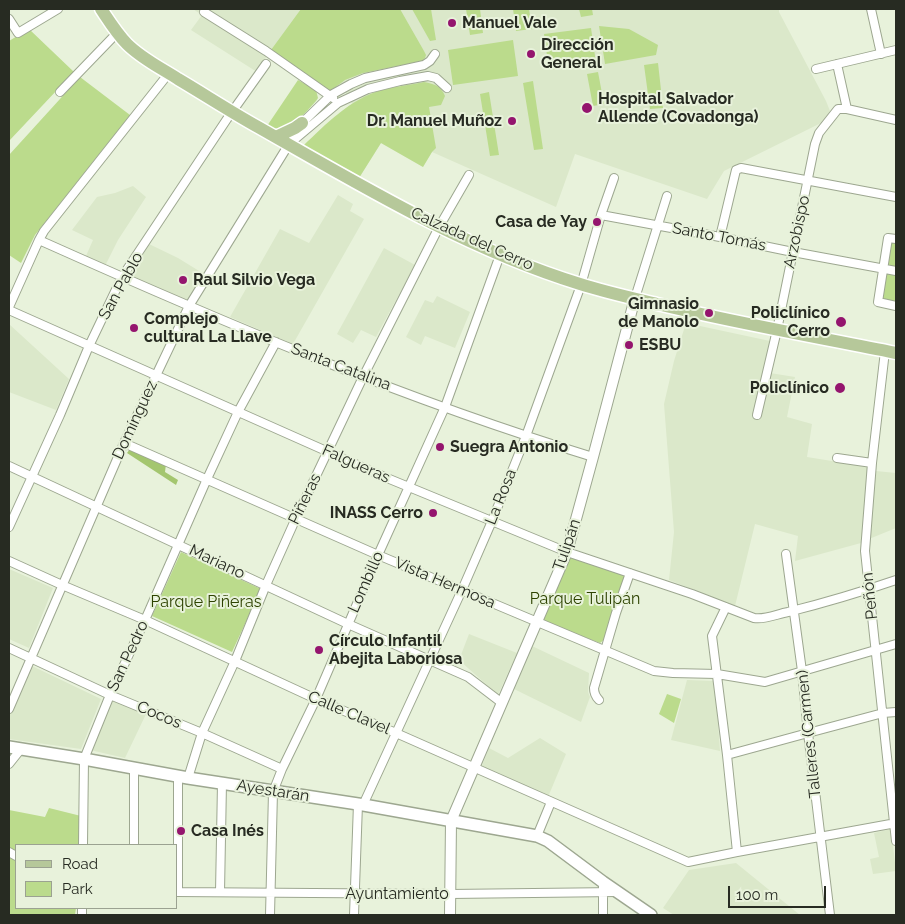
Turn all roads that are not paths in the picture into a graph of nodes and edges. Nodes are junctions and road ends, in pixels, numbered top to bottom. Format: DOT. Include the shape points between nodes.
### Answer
graph roads {
  1 [pos="58,9"];
  2 [pos="101,9"];
  3 [pos="871,9"];
  4 [pos="204,12"];
  5 [pos="9,19"];
  6 [pos="117,33"];
  7 [pos="896,50"];
  8 [pos="435,54"];
  9 [pos="881,54"];
  10 [pos="266,64"];
  11 [pos="837,64"];
  12 [pos="816,69"];
  13 [pos="169,73"];
  14 [pos="447,88"];
  15 [pos="60,92"];
  16 [pos="331,95"];
  17 [pos="338,103"];
  18 [pos="847,109"];
  19 [pos="232,112"];
  20 [pos="896,120"];
  21 [pos="302,123"];
  22 [pos="276,137"];
  23 [pos="289,145"];
  24 [pos="468,175"];
  25 [pos="614,178"];
  26 [pos="808,180"];
  27 [pos="667,196"];
  28 [pos="896,198"];
  29 [pos="601,215"];
  30 [pos="658,225"];
  31 [pos="439,227"];
  32 [pos="720,237"];
  33 [pos="896,239"];
  34 [pos="39,240"];
  35 [pos="793,252"];
  36 [pos="500,255"];
  37 [pos="883,268"];
  38 [pos="896,271"];
  39 [pos="122,277"];
  40 [pos="581,285"];
  41 [pos="635,298"];
  42 [pos="190,306"];
  43 [pos="896,306"];
  44 [pos="9,308"];
  45 [pos="777,330"];
  46 [pos="276,342"];
  47 [pos="89,346"];
  48 [pos="891,352"];
  49 [pos="156,375"];
  50 [pos="362,377"];
  51 [pos="445,407"];
  52 [pos="238,412"];
  53 [pos="756,415"];
  54 [pos="526,436"];
  55 [pos="124,442"];
  56 [pos="328,452"];
  57 [pos="593,457"];
  58 [pos="837,458"];
  59 [pos="872,464"];
  60 [pos="9,466"];
  61 [pos="31,476"];
  62 [pos="207,479"];
  63 [pos="409,486"];
  64 [pos="96,506"];
  65 [pos="296,518"];
  66 [pos="492,521"];
  67 [pos="9,527"];
  68 [pos="178,545"];
  69 [pos="567,552"];
  70 [pos="786,554"];
  71 [pos="378,555"];
  72 [pos="9,561"];
  73 [pos="630,573"];
  74 [pos="896,580"];
  75 [pos="62,585"];
  76 [pos="266,586"];
  77 [pos="868,589"];
  78 [pos="462,590"];
  79 [pos="726,606"];
  80 [pos="795,610"];
  81 [pos="145,620"];
  82 [pos="537,622"];
  83 [pos="348,624"];
  84 [pos="896,644"];
  85 [pos="9,648"];
  86 [pos="606,650"];
  87 [pos="876,651"];
  88 [pos="31,658"];
  89 [pos="430,661"];
  90 [pos="235,662"];
  91 [pos="802,671"];
  92 [pos="717,674"];
  93 [pos="110,694"];
  94 [pos="316,699"];
  95 [pos="599,700"];
  96 [pos="502,703"];
  97 [pos="9,709"];
  98 [pos="896,712"];
  99 [pos="883,713"];
  100 [pos="202,733"];
  101 [pos="396,733"];
  102 [pos="808,733"];
  103 [pos="9,747"];
  104 [pos="21,749"];
  105 [pos="727,756"];
  106 [pos="84,759"];
  107 [pos="9,764"];
  108 [pos="474,767"];
  109 [pos="134,769"];
  110 [pos="282,769"];
  111 [pos="183,777"];
  112 [pos="222,783"];
  113 [pos="273,792"];
  114 [pos="551,802"];
  115 [pos="360,805"];
  116 [pos="451,821"];
  117 [pos="895,823"];
  118 [pos="537,836"];
  119 [pos="820,837"];
  120 [pos="896,841"];
  121 [pos="83,844"];
  122 [pos="134,844"];
  123 [pos="737,852"];
  124 [pos="178,873"];
  125 [pos="603,887"];
  126 [pos="178,892"];
  127 [pos="220,892"];
  128 [pos="270,893"];
  129 [pos="355,894"];
  130 [pos="450,894"];
  131 [pos="270,915"];
  132 [pos="354,915"];
  133 [pos="450,915"];
  134 [pos="603,915"];
  135 [pos="651,915"];
  136 [pos="830,915"];
  1 -- 5 [label="street" via="18,33"];
  2 -- 6 [label="main road, Calzada del Cerro"];
  3 -- 9 [label="street"];
  4 -- 16 [label="street"];
  6 -- 13 [label="main road, Calzada del Cerro" via="136,52"];
  6 -- 15 [label="street"];
  7 -- 9 [label="street"];
  8 -- 16 [label="street, Domínguez" via="424,65 365,78"];
  9 -- 11 [label="street"];
  10 -- 19 [label="street, San Pablo"];
  11 -- 12 [label="street"];
  11 -- 18 [label="street"];
  13 -- 19 [label="main road, Calzada del Cerro"];
  13 -- 34 [label="street"];
  14 -- 17 [label="street, Domínguez" via="436,78 428,76 381,85"];
  16 -- 17 [label="street"];
  16 -- 21 [label="street, Domínguez"];
  17 -- 23 [label="street, Domínguez"];
  18 -- 20 [label="street"];
  18 -- 26 [label="street, Arzobispo" via="838,108 819,134"];
  19 -- 22 [label="main road, Calzada del Cerro"];
  19 -- 39 [label="street, San Pablo"];
  21 -- 22 [label="main road"];
  21 -- 23 [label="street, Domínguez"];
  22 -- 23 [label="main road, Calzada del Cerro"];
  23 -- 31 [label="main road, Calzada del Cerro"];
  23 -- 42 [label="street, Domínguez"];
  24 -- 31 [label="street, Piñeras"];
  25 -- 29 [label="street, La Rosa"];
  26 -- 28 [label="street"];
  26 -- 32 [label="street" via="738,168"];
  26 -- 35 [label="street, Arzobispo"];
  27 -- 30 [label="street, Tulipán"];
  29 -- 30 [label="street, Santo Tomás"];
  29 -- 40 [label="street, La Rosa"];
  30 -- 32 [label="street, Santo Tomás"];
  30 -- 41 [label="street, Tulipán"];
  31 -- 36 [label="main road, Calzada del Cerro"];
  31 -- 50 [label="street, Piñeras"];
  32 -- 35 [label="street, Santo Tomás"];
  33 -- 37 [label="street" via="888,238"];
  34 -- 39 [label="street, Santa Catalina"];
  34 -- 44 [label="street"];
  35 -- 37 [label="street, Santo Tomás"];
  35 -- 45 [label="street, Arzobispo"];
  36 -- 40 [label="main road, Calzada del Cerro"];
  36 -- 51 [label="street, Lombillo"];
  37 -- 38 [label="street, Santo Tomás"];
  37 -- 43 [label="street" via="878,302"];
  39 -- 42 [label="street, Santa Catalina"];
  39 -- 47 [label="street, San Pablo"];
  40 -- 41 [label="main road, Calzada del Cerro"];
  40 -- 54 [label="street, La Rosa"];
  41 -- 45 [label="main road, Calzada del Cerro"];
  41 -- 57 [label="street, Tulipán"];
  42 -- 46 [label="street, Santa Catalina"];
  42 -- 49 [label="street, Domínguez"];
  44 -- 47 [label="street, Falgueras"];
  45 -- 48 [label="main road, Calzada del Cerro"];
  45 -- 53 [label="street, Arzobispo"];
  46 -- 50 [label="street, Santa Catalina"];
  46 -- 52 [label="street, San Pedro"];
  47 -- 49 [label="street, Falgueras"];
  47 -- 61 [label="street, San Pablo"];
  48 -- 59 [label="street, Peñón"];
  49 -- 52 [label="street, Falgueras"];
  49 -- 55 [label="street, Domínguez"];
  50 -- 51 [label="street, Santa Catalina"];
  50 -- 56 [label="street, Piñeras"];
  51 -- 54 [label="street, Santa Catalina"];
  51 -- 63 [label="street, Lombillo"];
  52 -- 56 [label="street, Falgueras"];
  52 -- 62 [label="street, San Pedro"];
  54 -- 57 [label="street, Santa Catalina"];
  54 -- 66 [label="street, La Rosa"];
  55 -- 62 [label="street, Vista Hermosa"];
  55 -- 64 [label="street, Domínguez"];
  56 -- 63 [label="street, Falgueras"];
  56 -- 65 [label="street, Piñeras"];
  57 -- 69 [label="street, Tulipán"];
  58 -- 59 [label="street"];
  59 -- 77 [label="street, Peñón" via="865,552"];
  60 -- 61 [label="street, Mariano"];
  61 -- 64 [label="street, Mariano"];
  61 -- 67 [label="street, San Pablo"];
  62 -- 65 [label="street, Vista Hermosa"];
  62 -- 68 [label="street, San Pedro"];
  63 -- 66 [label="street, Falgueras"];
  63 -- 71 [label="street, Lombillo"];
  64 -- 68 [label="street, Mariano"];
  64 -- 75 [label="street, Domínguez"];
  65 -- 71 [label="street, Vista Hermosa"];
  65 -- 76 [label="street, Piñeras"];
  66 -- 69 [label="street, Falgueras"];
  66 -- 78 [label="street, La Rosa"];
  68 -- 76 [label="street, Mariano"];
  68 -- 81 [label="street, San Pedro"];
  69 -- 73 [label="street, Falgueras"];
  69 -- 82 [label="street, Tulipán"];
  70 -- 80 [label="street, Talleres (Carmen)"];
  71 -- 78 [label="street, Vista Hermosa"];
  71 -- 83 [label="street, Lombillo"];
  72 -- 75 [label="street, Calle Clavel"];
  73 -- 79 [label="street, Falgueras"];
  73 -- 86 [label="street"];
  74 -- 77 [label="street, Falgueras"];
  75 -- 81 [label="street, Calle Clavel"];
  75 -- 88 [label="street, Domínguez"];
  76 -- 83 [label="street, Mariano"];
  76 -- 90 [label="street, Piñeras"];
  77 -- 80 [label="street, Falgueras"];
  77 -- 87 [label="street, Peñón"];
  78 -- 82 [label="street, Vista Hermosa"];
  78 -- 89 [label="street, La Rosa"];
  79 -- 80 [label="street, Falgueras" via="758,619"];
  79 -- 92 [label="street" via="712,636"];
  80 -- 91 [label="street, Talleres (Carmen)"];
  81 -- 90 [label="street, Calle Clavel"];
  81 -- 93 [label="street, San Pedro"];
  82 -- 86 [label="street, Vista Hermosa"];
  82 -- 96 [label="street, Tulipán"];
  83 -- 89 [label="street, Mariano"];
  83 -- 94 [label="street, Lombillo"];
  84 -- 87 [label="street, Vista Hermosa"];
  85 -- 88 [label="street, Cocos"];
  86 -- 92 [label="street, Vista Hermosa" via="654,671"];
  86 -- 95 [label="street" via="594,688"];
  87 -- 91 [label="street, Vista Hermosa"];
  87 -- 99 [label="street, Peñón"];
  88 -- 93 [label="street, Cocos"];
  88 -- 97 [label="street, Domínguez"];
  89 -- 96 [label="street, Mariano" via="468,677"];
  89 -- 101 [label="street, La Rosa"];
  90 -- 94 [label="street, Calle Clavel"];
  90 -- 100 [label="street, Piñeras"];
  91 -- 92 [label="street, Vista Hermosa" via="765,682"];
  91 -- 102 [label="street, Talleres (Carmen)"];
  92 -- 105 [label="street"];
  93 -- 100 [label="street, Cocos"];
  93 -- 106 [label="street, San Pedro"];
  94 -- 101 [label="street, Calle Clavel"];
  94 -- 110 [label="street, Lombillo"];
  96 -- 108 [label="street, Tulipán"];
  98 -- 99 [label="street"];
  99 -- 102 [label="street"];
  99 -- 117 [label="street, Peñón"];
  100 -- 110 [label="street, Cocos"];
  100 -- 111 [label="street, Piñeras"];
  101 -- 108 [label="street, Calle Clavel"];
  101 -- 115 [label="street, La Rosa"];
  102 -- 105 [label="street"];
  102 -- 119 [label="street, Talleres (Carmen)"];
  103 -- 104 [label="main road, Ayestarán"];
  104 -- 106 [label="main road, Ayestarán"];
  104 -- 107 [label="street"];
  105 -- 123 [label="street"];
  106 -- 109 [label="main road, Ayestarán"];
  106 -- 121 [label="street, San Pedro"];
  108 -- 114 [label="street, Calle Clavel"];
  108 -- 116 [label="street, Tulipán"];
  109 -- 111 [label="main road, Ayestarán"];
  109 -- 122 [label="street"];
  110 -- 113 [label="street, Lombillo"];
  111 -- 112 [label="main road, Ayestarán"];
  111 -- 124 [label="street, Piñeras"];
  112 -- 113 [label="main road, Ayestarán"];
  112 -- 127 [label="street"];
  113 -- 115 [label="main road, Ayestarán"];
  113 -- 128 [label="street, Lombillo"];
  114 -- 118 [label="street"];
  114 -- 123 [label="street, Calle Clavel" via="686,862"];
  115 -- 116 [label="main road, Ayestarán"];
  115 -- 129 [label="street, La Rosa"];
  116 -- 118 [label="main road, Ayestarán"];
  116 -- 130 [label="street, Tulipán"];
  117 -- 119 [label="street"];
  117 -- 120 [label="street, Peñón"];
  118 -- 125 [label="main road" via="548,841"];
  119 -- 123 [label="street"];
  119 -- 136 [label="street, Talleres (Carmen)"];
  125 -- 130 [label="street, Ayuntamiento"];
  125 -- 134 [label="street"];
  125 -- 135 [label="main road" via="617,892"];
  126 -- 127 [label="street, Ayuntamiento"];
  127 -- 128 [label="street, Ayuntamiento"];
  128 -- 129 [label="street, Ayuntamiento"];
  128 -- 131 [label="street, Lombillo"];
  129 -- 130 [label="street, Ayuntamiento"];
  129 -- 132 [label="street, La Rosa"];
  130 -- 133 [label="street, Tulipán"];
}
